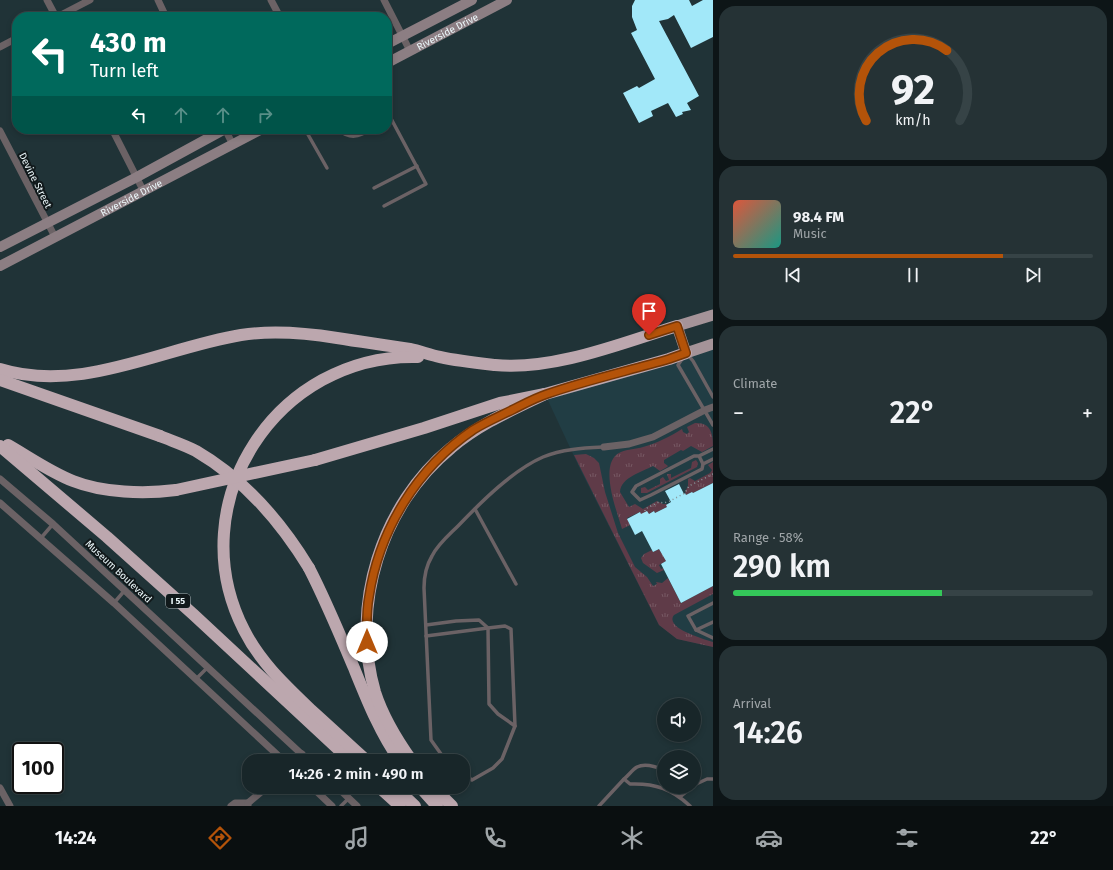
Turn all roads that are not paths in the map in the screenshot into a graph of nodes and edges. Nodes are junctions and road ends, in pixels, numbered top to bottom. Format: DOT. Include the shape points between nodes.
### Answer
graph roads {
  1 [pos="46,0"];
  2 [pos="90,0"];
  3 [pos="158,0"];
  4 [pos="271,0"];
  5 [pos="384,0"];
  6 [pos="472,0"];
  7 [pos="502,1"];
  8 [pos="53,12"];
  9 [pos="66,12"];
  10 [pos="164,12"];
  11 [pos="277,12"];
  12 [pos="390,12"];
  13 [pos="392,15"];
  14 [pos="403,36"];
  15 [pos="12,41"];
  16 [pos="392,42"];
  17 [pos="0,47"];
  18 [pos="410,51"];
  19 [pos="392,60"];
  20 [pos="392,121"];
  21 [pos="0,131"];
  22 [pos="115,134"];
  23 [pos="216,134"];
  24 [pos="228,134"];
  25 [pos="253,134"];
  26 [pos="308,134"];
  27 [pos="344,134"];
  28 [pos="363,134"];
  29 [pos="233,145"];
  30 [pos="416,166"];
  31 [pos="327,168"];
  32 [pos="137,177"];
  33 [pos="374,188"];
  34 [pos="144,192"];
  35 [pos="384,206"];
  36 [pos="47,222"];
  37 [pos="55,237"];
  38 [pos="0,247"];
  39 [pos="0,266"];
  40 [pos="713,315"];
  41 [pos="677,326"];
  42 [pos="713,344"];
  43 [pos="686,353"];
  44 [pos="441,357"];
  45 [pos="0,369"];
  46 [pos="0,380"];
  47 [pos="546,394"];
  48 [pos="713,397"];
  49 [pos="713,408"];
  50 [pos="705,410"];
  51 [pos="713,425"];
  52 [pos="0,440"];
  53 [pos="0,446"];
  54 [pos="604,447"];
  55 [pos="713,449"];
  56 [pos="699,456"];
  57 [pos="713,459"];
  58 [pos="703,464"];
  59 [pos="0,479"];
  60 [pos="0,503"];
  61 [pos="475,509"];
  62 [pos="53,524"];
  63 [pos="41,538"];
  64 [pos="516,584"];
  65 [pos="125,590"];
  66 [pos="114,603"];
  67 [pos="713,603"];
  68 [pos="713,622"];
  69 [pos="426,625"];
  70 [pos="488,628"];
  71 [pos="696,630"];
  72 [pos="426,636"];
  73 [pos="713,638"];
  74 [pos="208,666"];
  75 [pos="196,679"];
  76 [pos="515,726"];
  77 [pos="276,754"];
  78 [pos="302,754"];
  79 [pos="343,754"];
  80 [pos="359,754"];
  81 [pos="396,754"];
  82 [pos="407,754"];
  83 [pos="441,754"];
  84 [pos="657,767"];
  85 [pos="470,779"];
  86 [pos="624,779"];
  87 [pos="713,779"];
  88 [pos="701,782"];
  89 [pos="0,788"];
  90 [pos="259,794"];
  91 [pos="319,794"];
  92 [pos="345,794"];
  93 [pos="387,794"];
  94 [pos="402,794"];
  95 [pos="426,794"];
  96 [pos="440,794"];
  97 [pos="684,794"];
  98 [pos="680,797"];
  99 [pos="349,798"];
  100 [pos="248,804"];
  101 [pos="10,806"];
  102 [pos="231,806"];
  103 [pos="332,806"];
  104 [pos="341,806"];
  105 [pos="357,806"];
  106 [pos="400,806"];
  107 [pos="415,806"];
  108 [pos="437,806"];
  109 [pos="452,806"];
  110 [pos="599,806"];
  111 [pos="690,806"];
  1 -- 8 [label="street"];
  2 -- 9 [label="street"];
  3 -- 10 [label="street"];
  4 -- 11 [label="street"];
  5 -- 12 [label="street"];
  6 -- 14 [label="street, Riverside Drive"];
  7 -- 18 [label="street, Riverside Drive"];
  13 -- 14 [label="street"];
  14 -- 16 [label="street, Riverside Drive"];
  14 -- 18 [label="street"];
  15 -- 17 [label="street"];
  18 -- 19 [label="street, Riverside Drive"];
  20 -- 30 [label="lane"];
  21 -- 36 [label="street, Devine Street"];
  22 -- 32 [label="street"];
  23 -- 32 [label="street, Riverside Drive"];
  24 -- 29 [label="street"];
  25 -- 29 [label="street, Riverside Drive"];
  26 -- 31 [label="lane"];
  27 -- 28 [label="lane" via="353,137"];
  29 -- 34 [label="street, Riverside Drive"];
  30 -- 33 [label="lane"];
  30 -- 35 [label="lane" via="426,184"];
  32 -- 34 [label="street"];
  32 -- 36 [label="street, Riverside Drive"];
  34 -- 37 [label="street, Riverside Drive"];
  36 -- 37 [label="street, Devine Street"];
  36 -- 38 [label="street, Riverside Drive"];
  37 -- 39 [label="street, Riverside Drive"];
  40 -- 41 [label="main road"];
  41 -- 43 [label="main road"];
  41 -- 44 [label="highway" via="578,356 538,364 496,365"];
  42 -- 43 [label="main road"];
  43 -- 47 [label="highway"];
  43 -- 48 [label="lane"];
  43 -- 50 [label="lane" via="678,365"];
  44 -- 45 [label="highway" via="411,349 365,342 276,332 241,335 95,372 62,377 36,377"];
  44 -- 80 [label="highway" via="402,356 359,364 335,373 298,395 273,418 253,445 240,469 224,519 224,562 234,605 244,629 266,665"];
  46 -- 81 [label="highway, bridge" via="195,450 241,484 279,523 309,568 369,704"];
  47 -- 52 [label="highway, bridge" via="500,403 315,460 157,492 127,492 73,481"];
  47 -- 82 [label="highway" via="490,420 450,448 435,462 396,515 378,557 367,618 370,666 376,692 390,727"];
  49 -- 50 [label="street"];
  50 -- 51 [label="lane"];
  50 -- 54 [label="street" via="653,437 629,444"];
  53 -- 79 [label="highway, I 55" via="194,615"];
  54 -- 61 [label="lane" via="578,449 544,457 525,467"];
  55 -- 56 [label="lane"];
  56 -- 58 [label="lane"];
  56 -- 58 [label="lane" via="694,456 636,486 632,492 640,500 702,469"];
  57 -- 58 [label="lane"];
  59 -- 62 [label="street, Museum Boulevard"];
  60 -- 63 [label="street"];
  61 -- 64 [label="lane"];
  61 -- 69 [label="lane" via="441,543 428,564 424,575"];
  62 -- 63 [label="lane"];
  62 -- 65 [label="street, Museum Boulevard"];
  63 -- 66 [label="street"];
  65 -- 66 [label="lane"];
  65 -- 74 [label="street, Museum Boulevard"];
  66 -- 75 [label="street"];
  67 -- 71 [label="lane" via="688,616"];
  68 -- 71 [label="lane"];
  69 -- 70 [label="lane" via="479,620"];
  69 -- 72 [label="lane"];
  70 -- 72 [label="lane"];
  70 -- 76 [label="lane" via="489,704"];
  70 -- 76 [label="lane" via="505,626 511,629"];
  71 -- 73 [label="lane"];
  72 -- 83 [label="lane" via="431,740"];
  74 -- 75 [label="lane"];
  74 -- 78 [label="street, Museum Boulevard"];
  75 -- 77 [label="street"];
  76 -- 85 [label="lane" via="502,759 493,768 472,780"];
  84 -- 86 [label="lane" via="637,767"];
  86 -- 98 [label="lane" via="630,784 647,783"];
  86 -- 110 [label="lane"];
  87 -- 88 [label="lane"];
  89 -- 101 [label="street"];
  90 -- 100 [label="street"];
  91 -- 103 [label="street"];
  92 -- 99 [label="street"];
  93 -- 106 [label="highway"];
  94 -- 107 [label="highway"];
  95 -- 108 [label="highway"];
  96 -- 109 [label="highway"];
  97 -- 98 [label="lane"];
  98 -- 111 [label="lane"];
  99 -- 104 [label="lane"];
  99 -- 105 [label="street"];
  100 -- 102 [label="street" via="235,803"];
}
